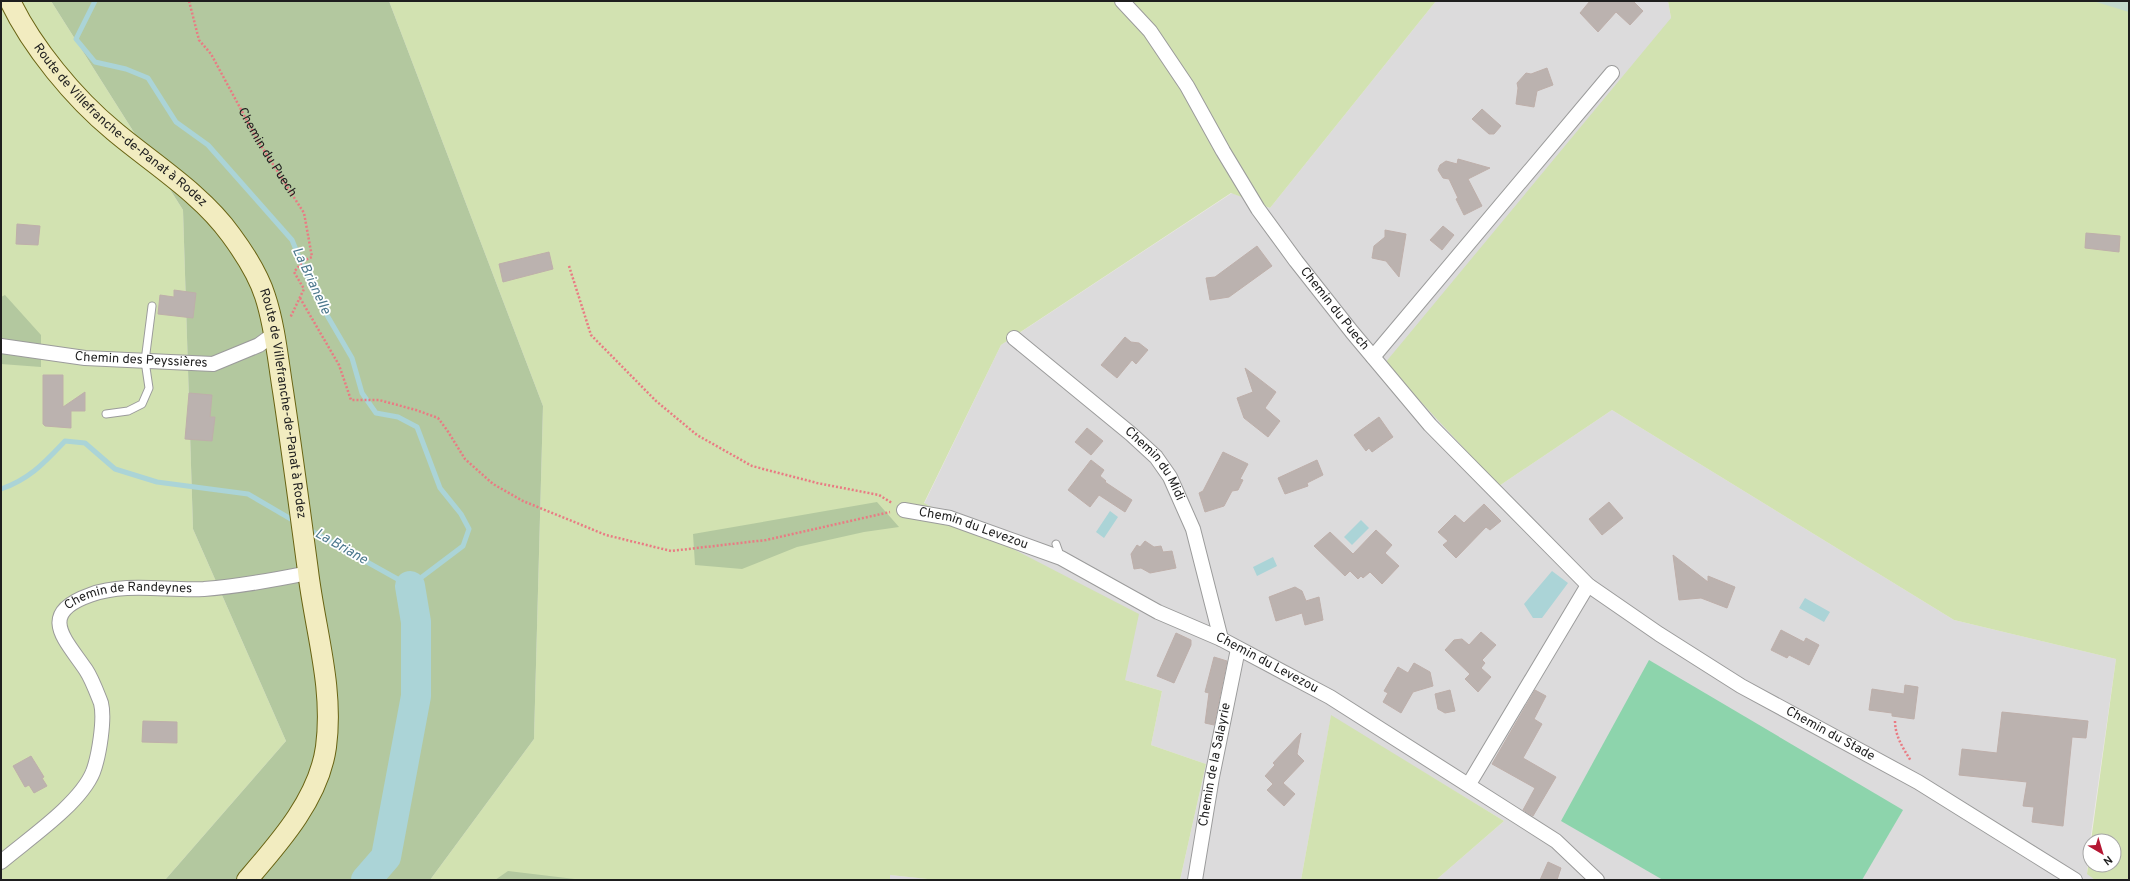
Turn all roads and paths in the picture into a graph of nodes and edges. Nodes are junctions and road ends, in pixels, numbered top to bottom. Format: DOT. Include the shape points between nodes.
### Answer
graph roads {
  1 [pos="10,1"];
  2 [pos="189,1"];
  3 [pos="1122,1"];
  4 [pos="1612,73"];
  5 [pos="569,266"];
  6 [pos="152,306"];
  7 [pos="274,334"];
  8 [pos="1014,338"];
  9 [pos="1,346"];
  10 [pos="1373,357"];
  11 [pos="145,361"];
  12 [pos="106,414"];
  13 [pos="904,510"];
  14 [pos="1056,544"];
  15 [pos="1061,558"];
  16 [pos="308,573"];
  17 [pos="1588,585"];
  18 [pos="1221,639"];
  19 [pos="1238,649"];
  20 [pos="1895,721"];
  21 [pos="1913,780"];
  22 [pos="1469,784"];
  23 [pos="1,862"];
  24 [pos="247,880"];
  25 [pos="1194,880"];
  26 [pos="1597,880"];
  27 [pos="2075,880"];
  1 -- 7 [label="main road, Route de Villefranche-de-Panat à Rodez" via="66,84 111,128 205,205 228,231 249,261 265,296"];
  2 -- 13 [label="path, Chemin du Puech" via="199,40 211,54 258,141 304,213 312,258 303,261 294,272 304,289 300,298 339,365 351,400 379,400 438,418 465,459 493,484 523,501 606,535 671,551 766,540 866,516"];
  3 -- 10 [label="street, Chemin du Puech" via="1150,31 1187,86 1258,209"];
  4 -- 10 [label="street"];
  5 -- 13 [label="path" via="592,335 656,401 697,435 752,466 817,483 879,495"];
  6 -- 11 [label="lane"];
  7 -- 11 [label="street, Chemin des Peyssières" via="259,344 213,364"];
  7 -- 16 [label="main road, Route de Villefranche-de-Panat à Rodez" via="302,514"];
  8 -- 18 [label="street, Chemin du Midi" via="1131,434 1156,457 1170,477 1194,529"];
  9 -- 11 [label="street, Chemin des Peyssières" via="85,358"];
  10 -- 17 [label="street, Chemin du Puech" via="1430,425"];
  11 -- 12 [label="lane" via="149,388 142,404 128,411"];
  13 -- 15 [label="street, Chemin du Levezou" via="950,518"];
  14 -- 15 [label="lane"];
  15 -- 18 [label="street, Chemin du Levezou" via="1158,612"];
  16 -- 23 [label="street, Chemin de Randeynes" via="203,589 126,588 90,594 70,604 61,613 59,627 69,648 87,671 101,704 102,731 93,772 75,800"];
  16 -- 24 [label="main road, Route de Villefranche-de-Panat à Rodez" via="326,671 329,711 326,749 316,783 302,808 279,843"];
  17 -- 21 [label="street, Chemin du Stade" via="1741,686"];
  17 -- 22 [label="street"];
  18 -- 19 [label="street, Chemin du Levezou"];
  19 -- 22 [label="street, Chemin du Levezou" via="1330,697"];
  19 -- 25 [label="street, Chemin de la Salayrie"];
  20 -- 21 [label="path" via="1900,743 1914,765"];
  21 -- 27 [label="street, Chemin du Stade"];
  22 -- 26 [label="street, Chemin du Levezou" via="1556,840"];
}
